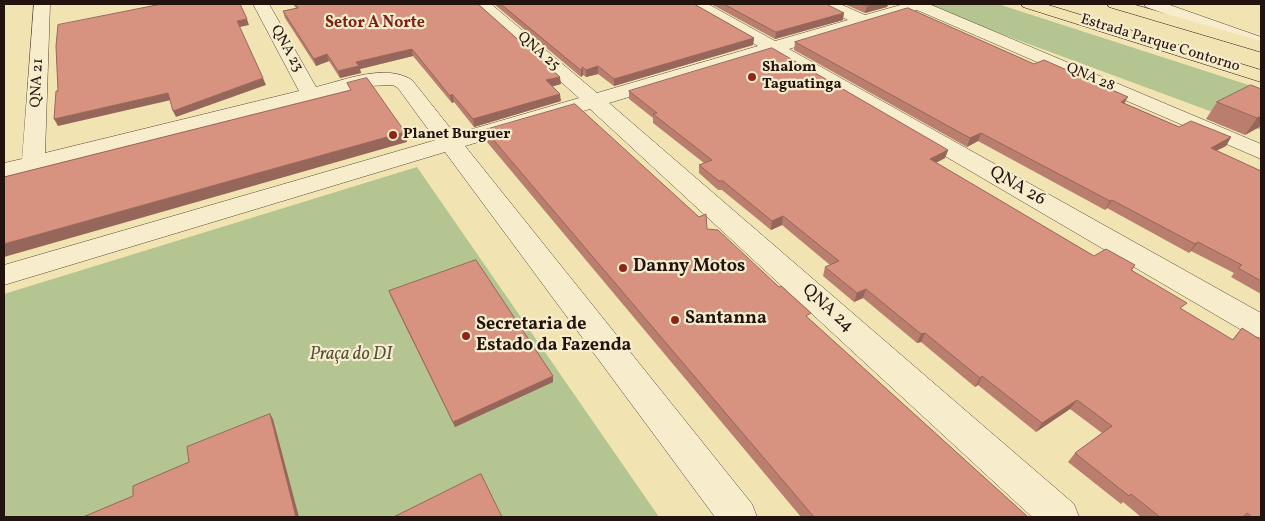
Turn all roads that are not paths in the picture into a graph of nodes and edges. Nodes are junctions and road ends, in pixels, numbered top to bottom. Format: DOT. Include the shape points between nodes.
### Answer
graph roads {
  1 [pos="42,4"];
  2 [pos="261,4"];
  3 [pos="482,4"];
  4 [pos="697,4"];
  5 [pos="828,4"];
  6 [pos="920,4"];
  7 [pos="1029,4"];
  8 [pos="1115,4"];
  9 [pos="1152,4"];
  10 [pos="863,21"];
  11 [pos="1261,45"];
  12 [pos="774,47"];
  13 [pos="1261,76"];
  14 [pos="311,94"];
  15 [pos="594,100"];
  16 [pos="450,142"];
  17 [pos="1261,152"];
  18 [pos="33,163"];
  19 [pos="4,170"];
  20 [pos="4,275"];
  21 [pos="1261,327"];
  22 [pos="738,517"];
  23 [pos="1060,517"];
  1 -- 18 [label="street, QNA 21"];
  2 -- 14 [label="street, QNA 23"];
  3 -- 15 [label="street, QNA 25"];
  4 -- 12 [label="street, QNA 26"];
  5 -- 10 [label="street"];
  6 -- 10 [label="street"];
  6 -- 17 [label="street, QNA 28"];
  7 -- 13 [label="highway, Estrada Parque Contorno"];
  8 -- 11 [label="highway, Estrada Parque Contorno"];
  9 -- 11 [label="street"];
  10 -- 12 [label="street"];
  12 -- 15 [label="street"];
  12 -- 21 [label="street, QNA 26"];
  14 -- 16 [label="street" via="369,80 397,79 405,84"];
  14 -- 18 [label="street"];
  15 -- 16 [label="street"];
  15 -- 23 [label="street, QNA 24"];
  16 -- 20 [label="street"];
  16 -- 22 [label="street"];
  18 -- 19 [label="street"];
}
